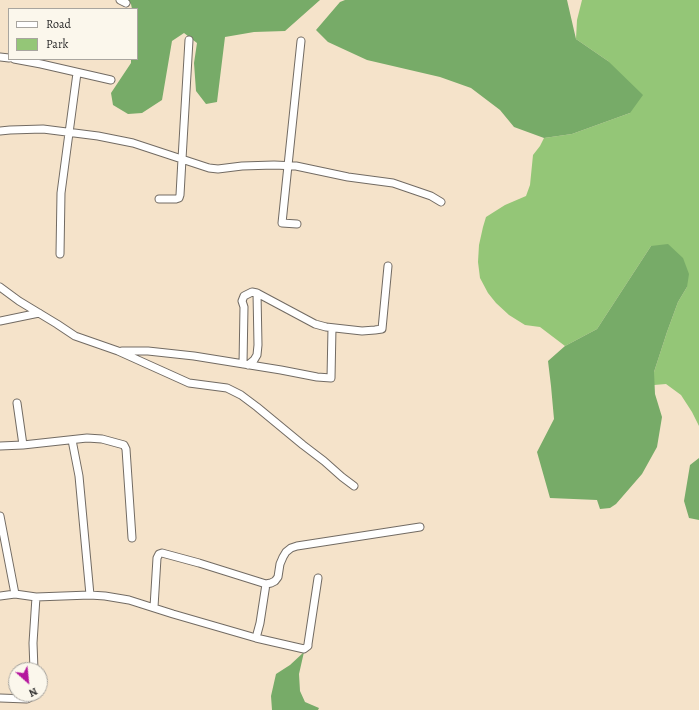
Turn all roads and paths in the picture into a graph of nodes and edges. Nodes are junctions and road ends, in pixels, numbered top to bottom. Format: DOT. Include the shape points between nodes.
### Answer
graph roads {
  1 [pos="189,40"];
  2 [pos="301,41"];
  3 [pos="19,60"];
  4 [pos="77,72"];
  5 [pos="111,80"];
  6 [pos="0,131"];
  7 [pos="69,132"];
  8 [pos="182,159"];
  9 [pos="288,166"];
  10 [pos="159,199"];
  11 [pos="441,202"];
  12 [pos="297,224"];
  13 [pos="60,254"];
  14 [pos="388,266"];
  15 [pos="0,287"];
  16 [pos="257,293"];
  17 [pos="39,313"];
  18 [pos="0,321"];
  19 [pos="332,328"];
  20 [pos="118,351"];
  21 [pos="245,364"];
  22 [pos="17,403"];
  23 [pos="72,440"];
  24 [pos="23,445"];
  25 [pos="0,446"];
  26 [pos="354,486"];
  27 [pos="0,516"];
  28 [pos="420,527"];
  29 [pos="132,538"];
  30 [pos="318,578"];
  31 [pos="266,584"];
  32 [pos="16,594"];
  33 [pos="90,595"];
  34 [pos="0,596"];
  35 [pos="36,597"];
  36 [pos="154,607"];
  37 [pos="256,638"];
  38 [pos="34,662"];
  1 -- 8 [label="street"];
  2 -- 9 [label="street"];
  3 -- 4 [label="street"];
  4 -- 5 [label="street"];
  4 -- 7 [label="street"];
  6 -- 7 [label="street" via="43,129"];
  7 -- 8 [label="street" via="133,143"];
  7 -- 13 [label="street" via="61,193"];
  8 -- 9 [label="street" via="218,169"];
  8 -- 10 [label="street" via="179,198"];
  9 -- 11 [label="street" via="348,178 393,183"];
  9 -- 12 [label="street" via="282,223"];
  14 -- 19 [label="street" via="382,329"];
  15 -- 17 [label="street"];
  16 -- 19 [label="street" via="315,324"];
  16 -- 21 [label="street" via="257,355"];
  16 -- 21 [label="street" via="252,292 244,296 242,301"];
  17 -- 18 [label="street"];
  17 -- 20 [label="street" via="75,336"];
  19 -- 21 [label="street" via="331,378"];
  20 -- 21 [label="street" via="194,356"];
  20 -- 26 [label="street" via="189,383 227,388 241,395"];
  22 -- 24 [label="street"];
  23 -- 24 [label="street"];
  23 -- 29 [label="street" via="102,439 126,447"];
  23 -- 33 [label="street" via="79,476"];
  24 -- 25 [label="street"];
  27 -- 32 [label="street"];
  28 -- 31 [label="street" via="291,548 283,557 275,581"];
  30 -- 37 [label="street" via="306,648"];
  31 -- 36 [label="street" via="162,553 157,558"];
  31 -- 37 [label="street"];
  32 -- 34 [label="street"];
  32 -- 35 [label="street"];
  33 -- 35 [label="street"];
  33 -- 36 [label="street" via="129,600"];
  35 -- 38 [label="street"];
  36 -- 37 [label="street"];
}
